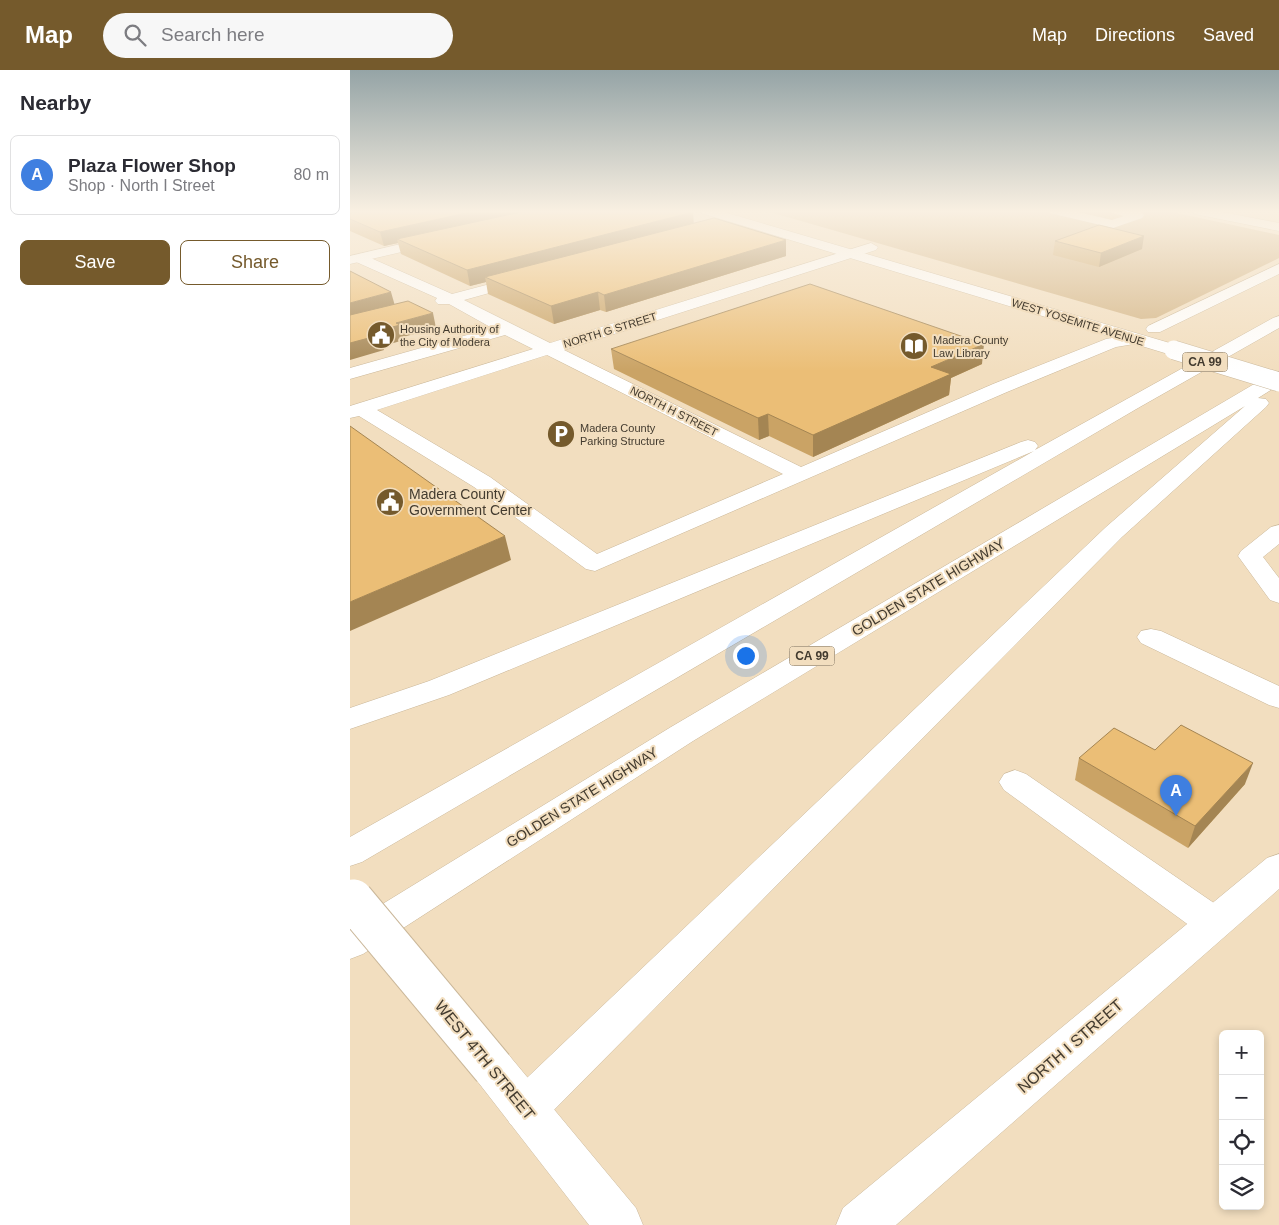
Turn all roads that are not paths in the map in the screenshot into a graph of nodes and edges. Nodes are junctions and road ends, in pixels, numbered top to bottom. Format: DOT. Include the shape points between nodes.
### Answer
graph roads {
  1 [pos="367,264"];
  2 [pos="818,264"];
  3 [pos="889,264"];
  4 [pos="929,264"];
  5 [pos="1279,268"];
  6 [pos="538,275"];
  7 [pos="451,298"];
  8 [pos="424,306"];
  9 [pos="1279,321"];
  10 [pos="1154,329"];
  11 [pos="506,330"];
  12 [pos="1134,338"];
  13 [pos="548,349"];
  14 [pos="1279,367"];
  15 [pos="350,374"];
  16 [pos="1279,377"];
  17 [pos="350,380"];
  18 [pos="1279,383"];
  19 [pos="1131,404"];
  20 [pos="364,408"];
  21 [pos="800,474"];
  22 [pos="1279,532"];
  23 [pos="1279,595"];
  24 [pos="1151,637"];
  25 [pos="1279,698"];
  26 [pos="350,719"];
  27 [pos="1015,782"];
  28 [pos="350,852"];
  29 [pos="1279,868"];
  30 [pos="350,897"];
  31 [pos="1214,923"];
  32 [pos="350,943"];
  33 [pos="525,1109"];
  34 [pos="879,1219"];
  35 [pos="619,1225"];
  1 -- 7 [label="main road, NORTH H STREET"];
  2 -- 13 [label="main road, NORTH G STREET"];
  3 -- 12 [label="main road, WEST YOSEMITE AVENUE"];
  4 -- 10 [label="main road, WEST YOSEMITE AVENUE"];
  5 -- 10 [label="main road"];
  6 -- 7 [label="main road"];
  7 -- 8 [label="main road"];
  7 -- 11 [label="main road, NORTH H STREET"];
  9 -- 19 [label="main road, CA 99"];
  10 -- 12 [label="main road"];
  10 -- 14 [label="main road, WEST YOSEMITE AVENUE"];
  11 -- 13 [label="main road, NORTH H STREET"];
  11 -- 15 [label="main road"];
  12 -- 18 [label="main road, WEST YOSEMITE AVENUE, bridge"];
  12 -- 21 [label="main road" via="1112,343 1000,388"];
  13 -- 20 [label="main road, NORTH G STREET"];
  13 -- 21 [label="main road, NORTH H STREET"];
  16 -- 32 [label="main road, GOLDEN STATE HIGHWAY / CA 99" via="682,734"];
  17 -- 20 [label="main road"];
  18 -- 33 [label="main road" via="1114,532"];
  19 -- 26 [label="main road" via="439,688"];
  19 -- 28 [label="main road, CA 99"];
  20 -- 21 [label="main road" via="482,482 595,564"];
  22 -- 23 [label="main road" via="1250,556"];
  24 -- 25 [label="main road"];
  27 -- 31 [label="main road"];
  29 -- 31 [label="main road, NORTH I STREET"];
  30 -- 33 [label="main road, WEST 4TH STREET, bridge"];
  31 -- 34 [label="main road, NORTH I STREET"];
  33 -- 35 [label="main road, WEST 4TH STREET"];
}
